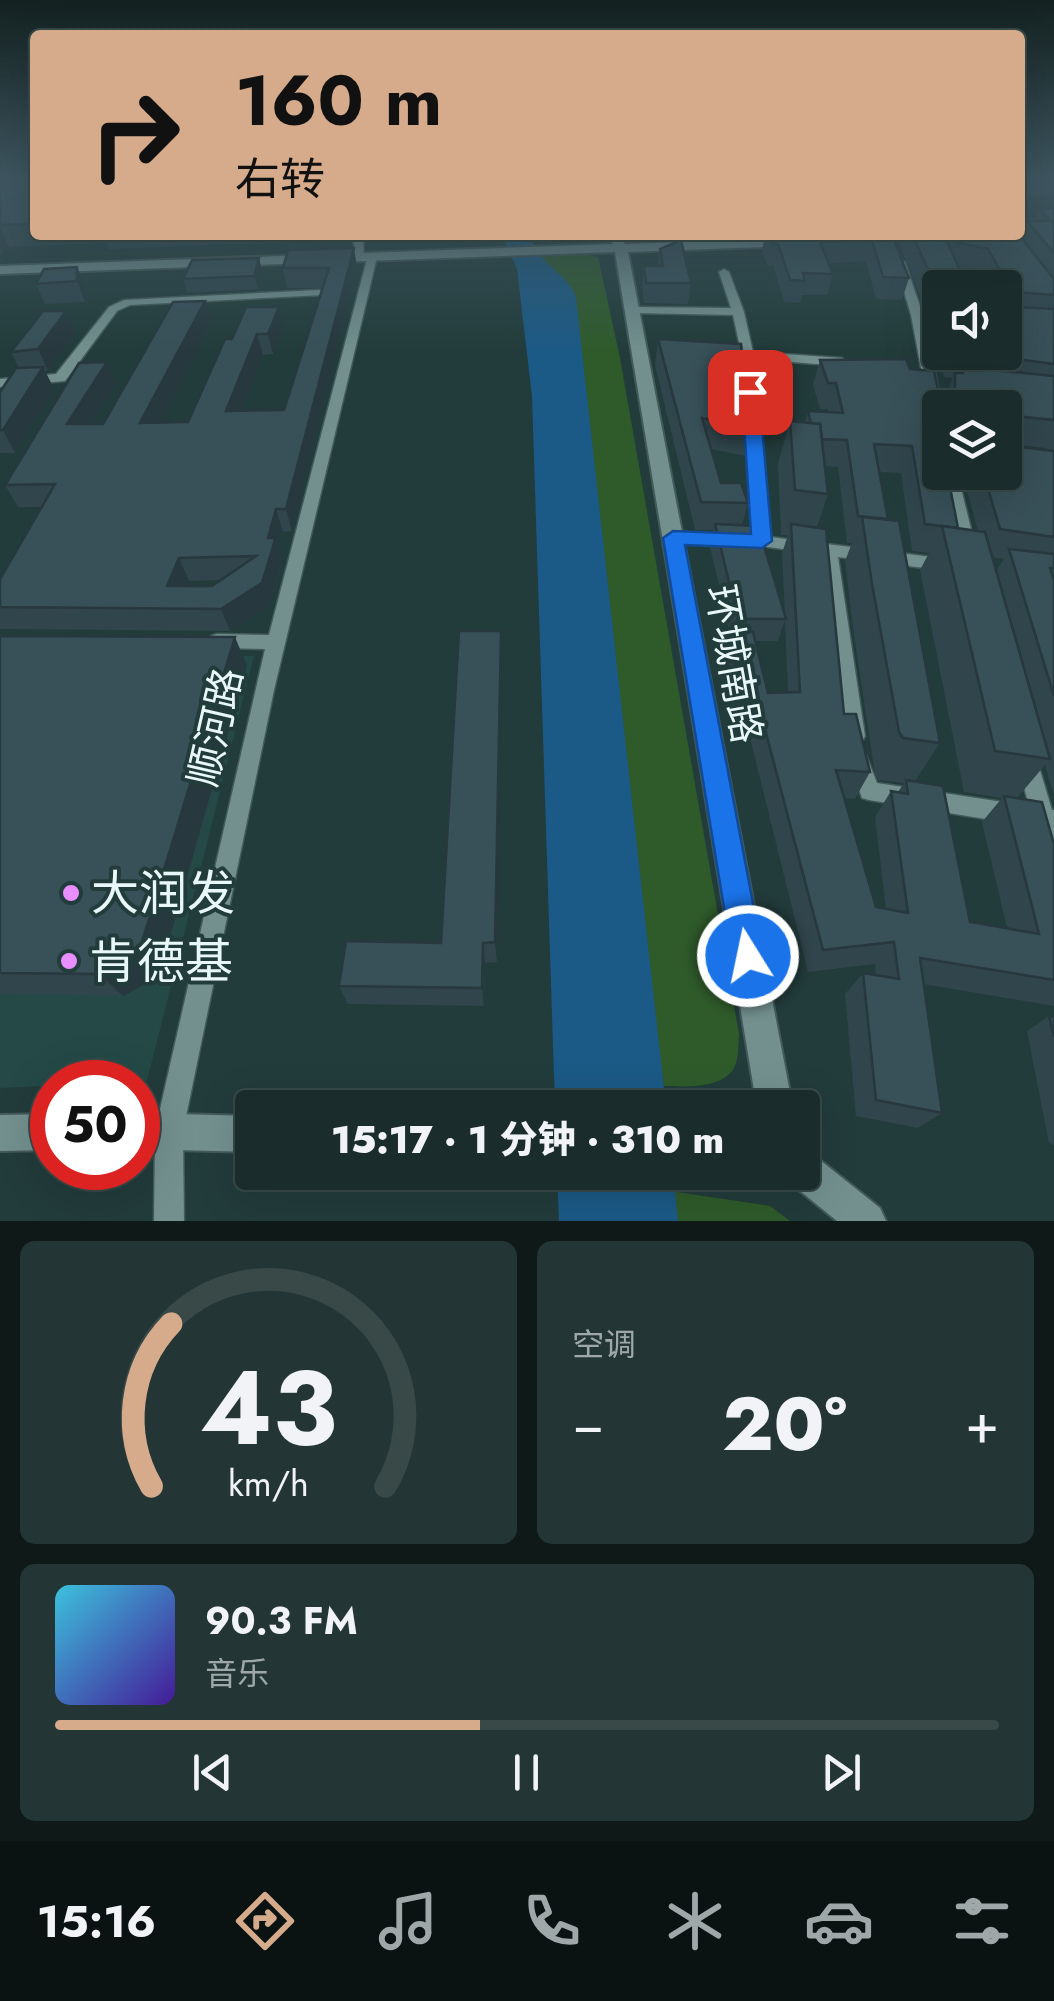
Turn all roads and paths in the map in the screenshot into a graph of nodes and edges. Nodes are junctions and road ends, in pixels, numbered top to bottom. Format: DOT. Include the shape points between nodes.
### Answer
graph roads {
  1 [pos="360,240"];
  2 [pos="655,240"];
  3 [pos="711,240"];
  4 [pos="888,240"];
  5 [pos="618,242"];
  6 [pos="364,255"];
  7 [pos="0,267"];
  8 [pos="724,272"];
  9 [pos="319,293"];
  10 [pos="632,310"];
  11 [pos="738,312"];
  12 [pos="748,355"];
  13 [pos="859,363"];
  14 [pos="0,383"];
  15 [pos="929,383"];
  16 [pos="947,384"];
  17 [pos="931,390"];
  18 [pos="956,490"];
  19 [pos="673,538"];
  20 [pos="762,541"];
  21 [pos="828,550"];
  22 [pos="197,641"];
  23 [pos="276,642"];
  24 [pos="1022,742"];
  25 [pos="1048,819"];
  26 [pos="1054,858"];
  27 [pos="771,1090"];
  28 [pos="160,1103"];
  29 [pos="160,1131"];
  30 [pos="30,1132"];
  31 [pos="0,1133"];
  32 [pos="235,1133"];
  33 [pos="160,1170"];
  34 [pos="820,1184"];
  35 [pos="169,1221"];
  36 [pos="866,1221"];
  1 -- 6 [label="street, 顺河路"];
  2 -- 5 [label="main road"];
  3 -- 5 [label="main road"];
  4 -- 15 [label="street" via="923,316"];
  5 -- 6 [label="main road"];
  5 -- 10 [label="main road, 环城南路"];
  6 -- 7 [label="main road"];
  6 -- 23 [label="street, 顺河路"];
  8 -- 11 [label="street"];
  9 -- 14 [label="street" via="128,302 113,308 60,378"];
  10 -- 11 [label="street"];
  10 -- 19 [label="main road, 环城南路"];
  11 -- 12 [label="street"];
  12 -- 13 [label="street"];
  12 -- 20 [label="street"];
  15 -- 16 [label="street"];
  15 -- 17 [label="street"];
  18 -- 21 [label="street" via="980,564 973,568"];
  19 -- 20 [label="street"];
  19 -- 27 [label="main road, 环城南路"];
  20 -- 21 [label="street"];
  21 -- 25 [label="street" via="861,776 869,791"];
  22 -- 23 [label="street"];
  23 -- 28 [label="street, 顺河路"];
  24 -- 25 [label="street"];
  25 -- 26 [label="street"];
  29 -- 32 [label="main road"];
  30 -- 31 [label="main road"];
  33 -- 35 [label="street, 顺河路"];
  34 -- 36 [label="main road"];
}
